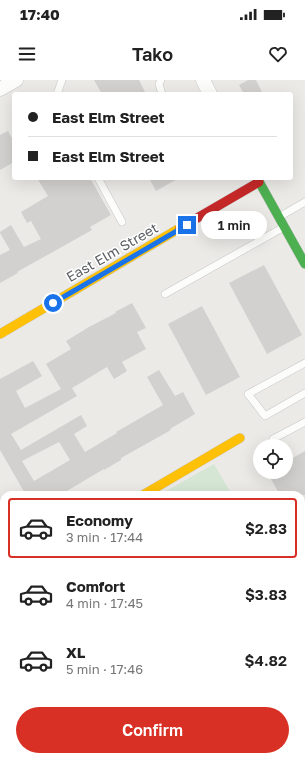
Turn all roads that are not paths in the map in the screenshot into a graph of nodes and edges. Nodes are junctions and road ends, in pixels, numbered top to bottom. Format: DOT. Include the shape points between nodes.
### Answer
graph roads {
  1 [pos="16,80"];
  2 [pos="62,80"];
  3 [pos="161,80"];
  4 [pos="203,80"];
  5 [pos="0,89"];
  6 [pos="58,92"];
  7 [pos="161,92"];
  8 [pos="209,92"];
  9 [pos="99,180"];
  10 [pos="258,180"];
  11 [pos="305,202"];
  12 [pos="279,217"];
  13 [pos="122,222"];
  14 [pos="284,227"];
  15 [pos="305,264"];
  16 [pos="165,294"];
  17 [pos="0,334"];
  18 [pos="305,363"];
  19 [pos="305,393"];
  20 [pos="305,422"];
  21 [pos="240,438"];
  22 [pos="272,439"];
  23 [pos="150,491"];
  1 -- 5 [label="street"];
  2 -- 6 [label="lane"];
  3 -- 7 [label="lane" via="159,84"];
  4 -- 8 [label="street"];
  9 -- 13 [label="lane"];
  10 -- 12 [label="street"];
  10 -- 17 [label="street, East Elm Street"];
  11 -- 12 [label="lane"];
  12 -- 14 [label="street"];
  14 -- 15 [label="street"];
  14 -- 16 [label="lane"];
  18 -- 19 [label="lane" via="248,394 265,416"];
  20 -- 22 [label="lane"];
  21 -- 23 [label="street"];
}
